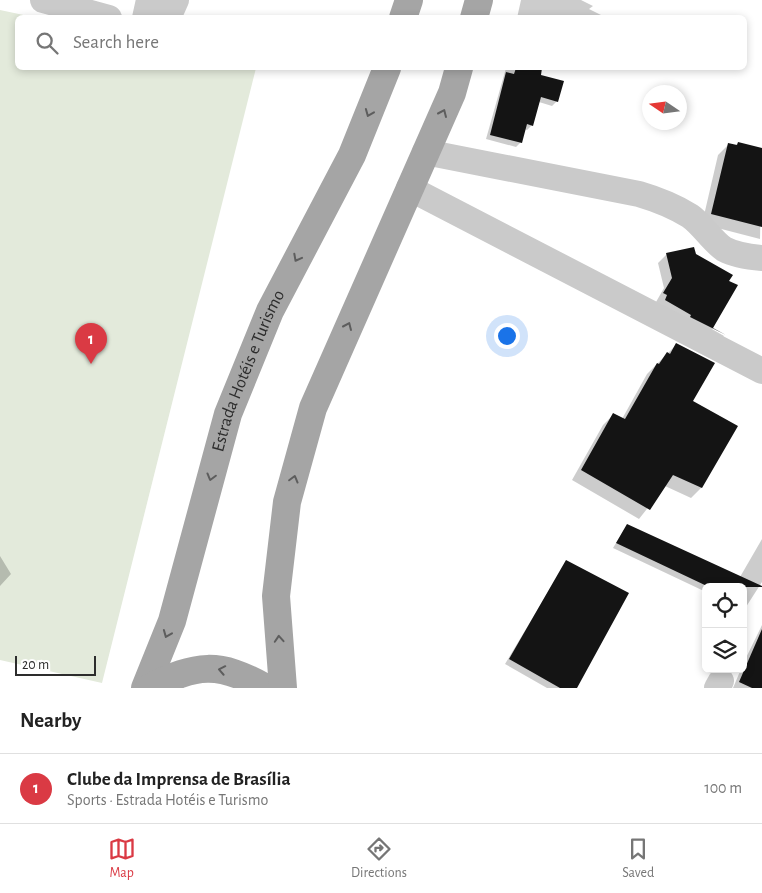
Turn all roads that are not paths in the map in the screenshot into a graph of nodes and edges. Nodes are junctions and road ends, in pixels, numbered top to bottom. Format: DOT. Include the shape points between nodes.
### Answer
graph roads {
  1 [pos="43,0"];
  2 [pos="149,0"];
  3 [pos="176,0"];
  4 [pos="409,0"];
  5 [pos="479,0"];
  6 [pos="98,15"];
  7 [pos="145,15"];
  8 [pos="169,15"];
  9 [pos="404,15"];
  10 [pos="475,15"];
  11 [pos="386,70"];
  12 [pos="458,70"];
  13 [pos="425,152"];
  14 [pos="409,188"];
  15 [pos="762,258"];
  16 [pos="762,371"];
  17 [pos="145,688"];
  18 [pos="149,688"];
  19 [pos="266,688"];
  20 [pos="283,688"];
  1 -- 6 [label="street"];
  2 -- 7 [label="street"];
  3 -- 8 [label="street"];
  4 -- 9 [label="main road"];
  5 -- 10 [label="main road"];
  11 -- 17 [label="main road, Estrada Hotéis e Turismo, one-way" via="352,155 270,311 228,414 172,621"];
  13 -- 12 [label="main road, one-way" via="452,93"];
  13 -- 14 [label="main road"];
  13 -- 15 [label="street" via="639,194 688,215 723,248"];
  14 -- 16 [label="street"];
  20 -- 14 [label="main road, one-way" via="276,596 288,502 313,408"];
  19 -- 18 [label="main road, one-way" via="240,673 213,668 179,673"];
}
